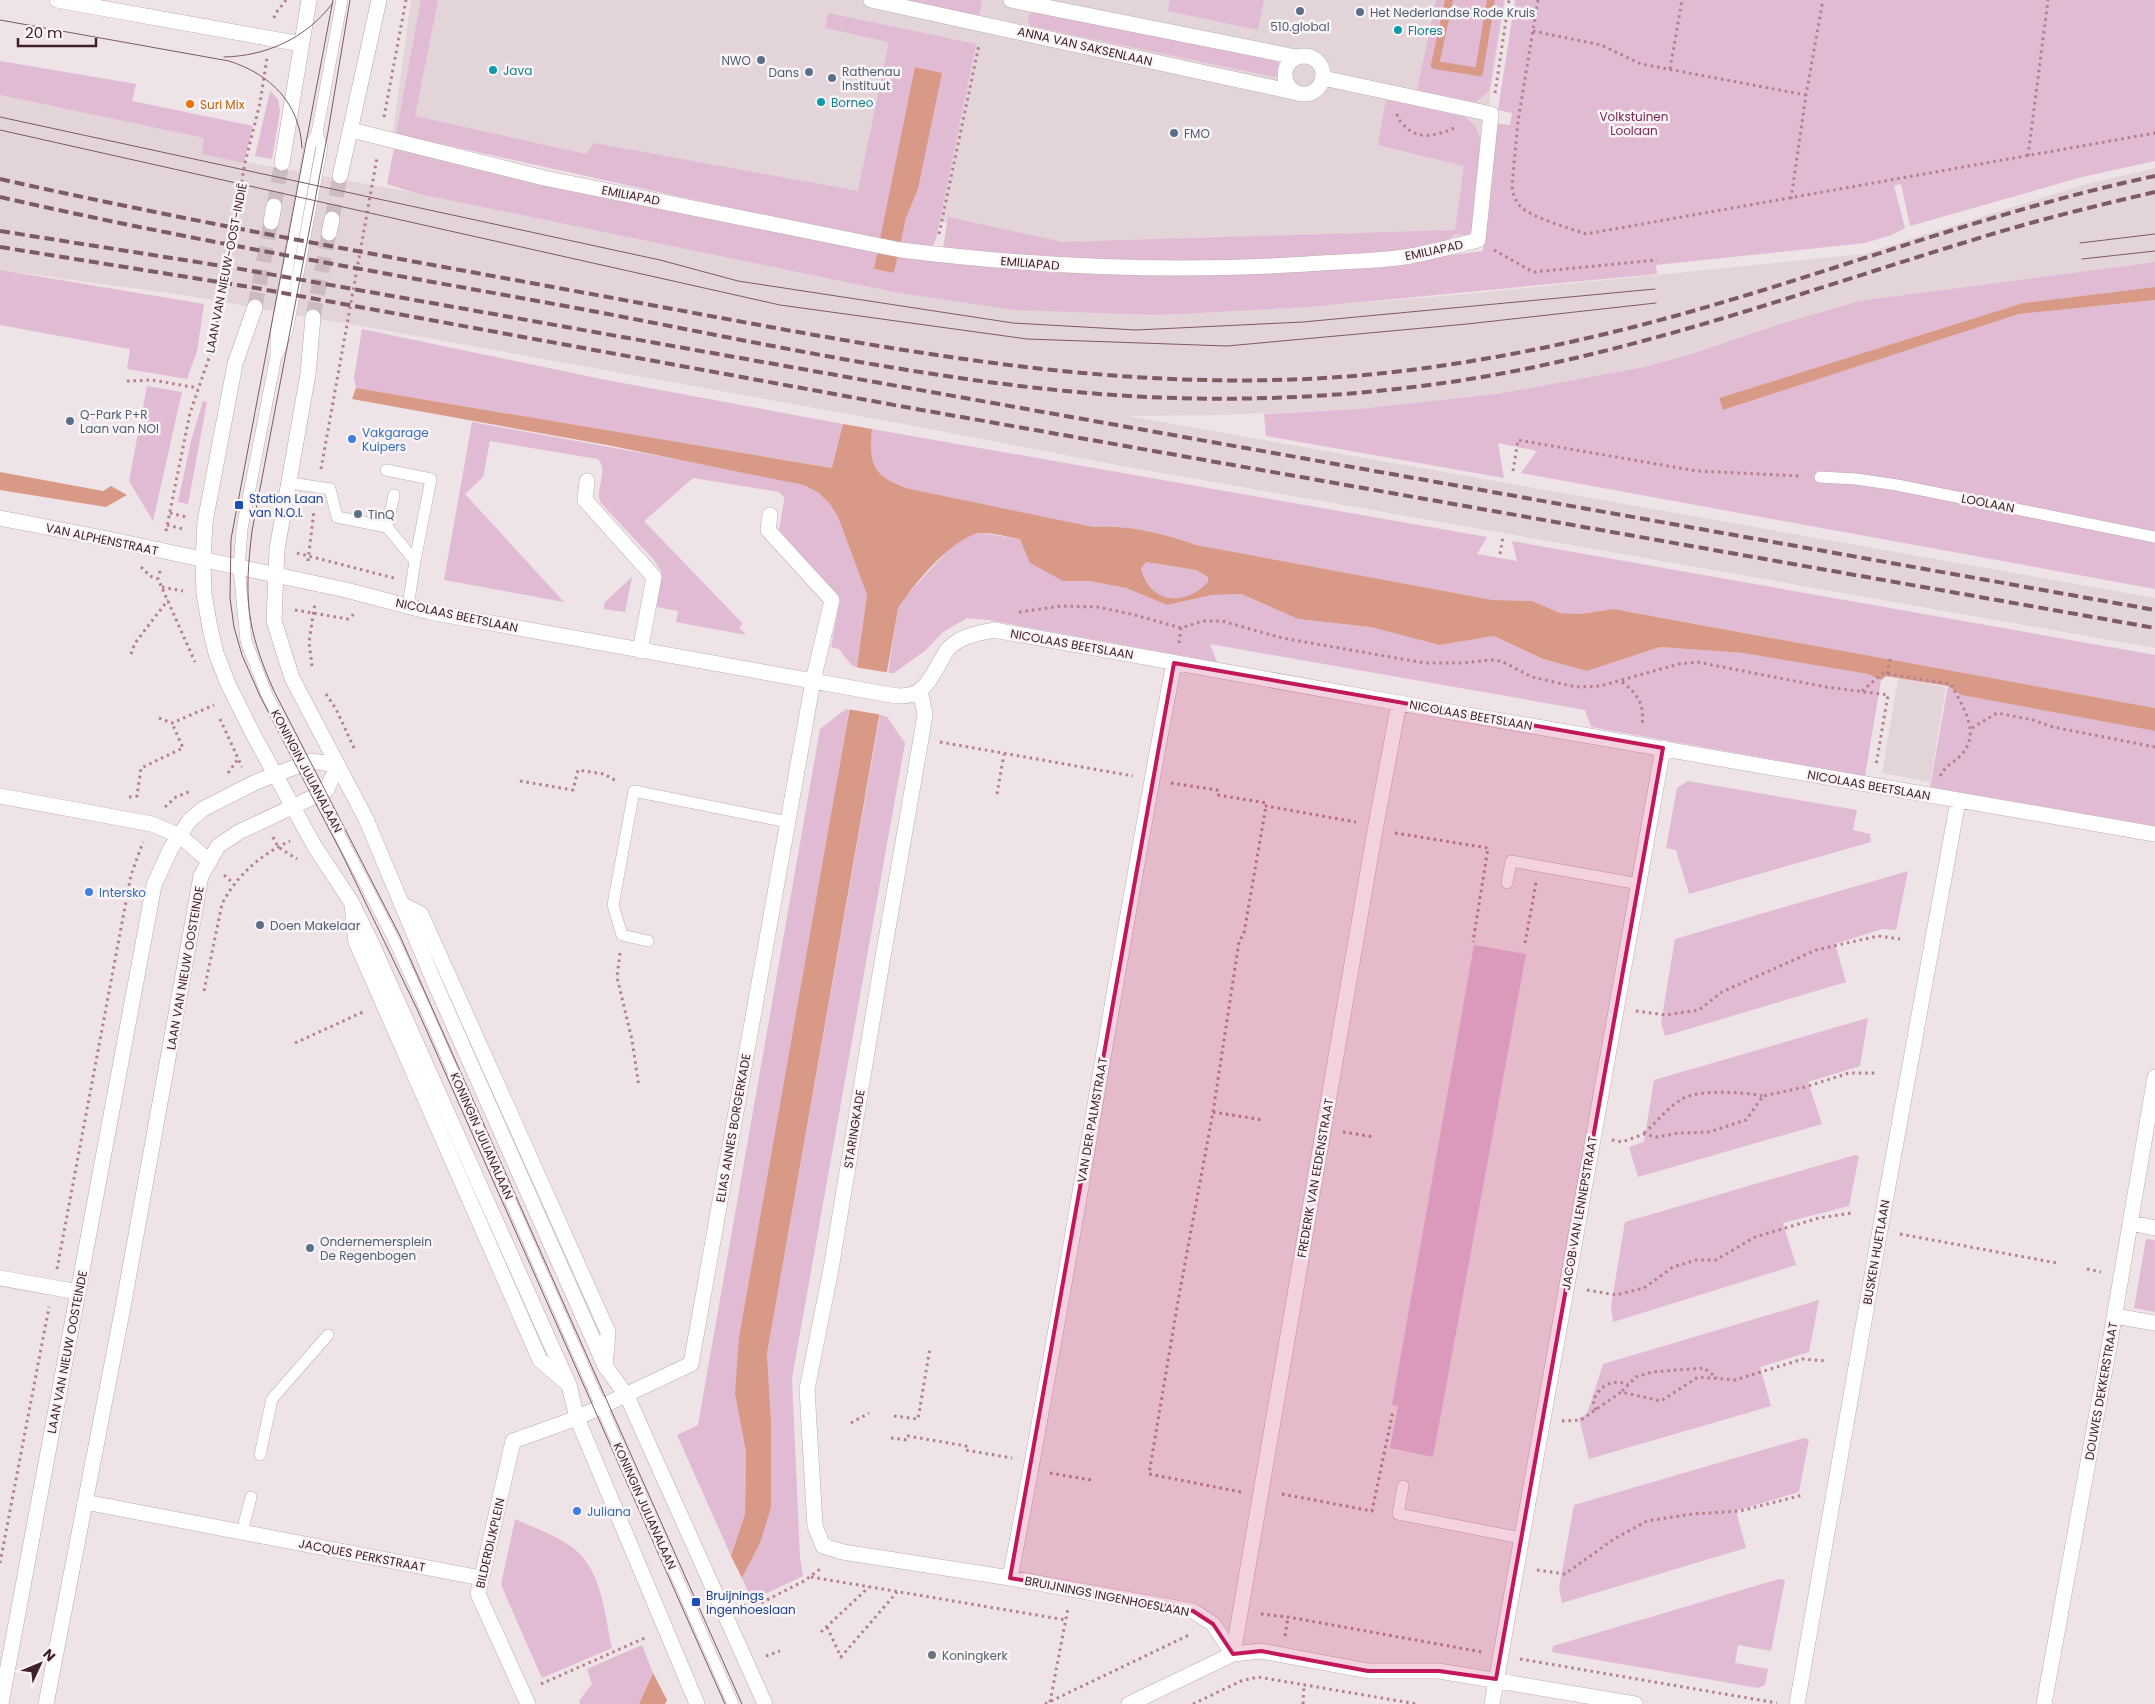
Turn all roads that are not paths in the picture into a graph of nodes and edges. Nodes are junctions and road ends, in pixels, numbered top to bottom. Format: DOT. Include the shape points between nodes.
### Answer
graph roads {
  1 [pos="57,0"];
  2 [pos="309,0"];
  3 [pos="342,0"];
  4 [pos="379,0"];
  5 [pos="871,0"];
  6 [pos="1010,0"];
  7 [pos="301,44"];
  8 [pos="1296,58"];
  9 [pos="1323,78"];
  10 [pos="1298,93"];
  11 [pos="350,130"];
  12 [pos="282,163"];
  13 [pos="340,176"];
  14 [pos="274,206"];
  15 [pos="271,222"];
  16 [pos="255,307"];
  17 [pos="313,317"];
  18 [pos="386,470"];
  19 [pos="1820,477"];
  20 [pos="586,481"];
  21 [pos="290,483"];
  22 [pos="394,495"];
  23 [pos="770,515"];
  24 [pos="0,518"];
  25 [pos="387,527"];
  26 [pos="2155,537"];
  27 [pos="203,560"];
  28 [pos="415,561"];
  29 [pos="239,568"];
  30 [pos="274,576"];
  31 [pos="408,606"];
  32 [pos="640,651"];
  33 [pos="1174,663"];
  34 [pos="814,681"];
  35 [pos="920,691"];
  36 [pos="1399,703"];
  37 [pos="1663,748"];
  38 [pos="303,764"];
  39 [pos="338,765"];
  40 [pos="274,775"];
  41 [pos="320,794"];
  42 [pos="0,796"];
  43 [pos="1958,801"];
  44 [pos="292,808"];
  45 [pos="788,822"];
  46 [pos="2155,834"];
  47 [pos="180,836"];
  48 [pos="209,861"];
  49 [pos="1507,883"];
  50 [pos="1639,884"];
  51 [pos="352,903"];
  52 [pos="648,942"];
  53 [pos="2155,1077"];
  54 [pos="2130,1223"];
  55 [pos="2155,1228"];
  56 [pos="0,1278"];
  57 [pos="78,1292"];
  58 [pos="2115,1316"];
  59 [pos="2155,1323"];
  60 [pos="328,1335"];
  61 [pos="569,1385"];
  62 [pos="627,1396"];
  63 [pos="601,1407"];
  64 [pos="577,1418"];
  65 [pos="260,1455"];
  66 [pos="1403,1486"];
  67 [pos="251,1497"];
  68 [pos="85,1502"];
  69 [pos="242,1532"];
  70 [pos="1521,1538"];
  71 [pos="843,1552"];
  72 [pos="481,1578"];
  73 [pos="1010,1578"];
  74 [pos="1233,1654"];
  75 [pos="1496,1679"];
  76 [pos="526,1698"];
  77 [pos="1,1704"];
  78 [pos="46,1704"];
  79 [pos="697,1704"];
  80 [pos="733,1704"];
  81 [pos="765,1704"];
  82 [pos="1129,1704"];
  83 [pos="1492,1704"];
  84 [pos="1635,1704"];
  85 [pos="1797,1704"];
  86 [pos="2044,1704"];
  1 -- 7 [label="street"];
  2 -- 7 [label="street"];
  3 -- 29 [label="lane" via="317,133 322,147 287,332 276,356 242,529"];
  4 -- 11 [label="street"];
  5 -- 10 [label="street, ANNA VAN SAKSENLAAN"];
  6 -- 8 [label="street"];
  7 -- 12 [label="street"];
  8 -- 9 [label="street" via="1307,56 1317,60 1323,70"];
  8 -- 10 [label="street" via="1288,65 1285,76 1288,86"];
  9 -- 10 [label="street" via="1315,91"];
  9 -- 11 [label="street, EMILIAPAD" via="1491,114 1478,240 1403,257 1257,267 1140,269 1062,266 934,254 544,178"];
  11 -- 13 [label="street"];
  14 -- 15 [label="street"];
  16 -- 27 [label="street" via="235,364 206,522"];
  17 -- 21 [label="street" via="308,374"];
  18 -- 28 [label="lane" via="431,479"];
  19 -- 26 [label="lane, LOOLAAN" via="1897,485"];
  20 -- 32 [label="street" via="585,500 654,577"];
  21 -- 25 [label="lane" via="330,489 337,517"];
  21 -- 30 [label="street"];
  22 -- 25 [label="lane"];
  23 -- 34 [label="street" via="768,530 832,600"];
  24 -- 27 [label="street, VAN ALPHENSTRAAT"];
  25 -- 28 [label="lane"];
  27 -- 29 [label="street, VAN ALPHENSTRAAT"];
  27 -- 40 [label="street, KONINGIN JULIANALAAN" via="204,594 216,653"];
  28 -- 31 [label="lane"];
  29 -- 30 [label="street, NICOLAAS BEETSLAAN"];
  29 -- 38 [label="lane, KONINGIN JULIANALAAN" via="246,641 267,695"];
  30 -- 31 [label="street, NICOLAAS BEETSLAAN"];
  30 -- 39 [label="street, KONINGIN JULIANALAAN" via="274,621 292,678"];
  31 -- 32 [label="street, NICOLAAS BEETSLAAN"];
  32 -- 34 [label="street, NICOLAAS BEETSLAAN"];
  33 -- 35 [label="street, NICOLAAS BEETSLAAN" via="994,630 970,634 948,649"];
  33 -- 36 [label="street, NICOLAAS BEETSLAAN"];
  33 -- 73 [label="street, VAN DER PALMSTRAAT"];
  34 -- 35 [label="street, NICOLAAS BEETSLAAN" via="905,698"];
  34 -- 45 [label="street, ELIAS ANNES BORGERKADE"];
  35 -- 71 [label="street, STARINGKADE" via="925,714 921,739 831,1269 807,1389 816,1526 823,1546"];
  36 -- 37 [label="street, NICOLAAS BEETSLAAN"];
  36 -- 74 [label="street, FREDERIK VAN EEDENSTRAAT"];
  37 -- 43 [label="street, NICOLAAS BEETSLAAN"];
  37 -- 50 [label="street, JACOB VAN LENNEPSTRAAT"];
  38 -- 39 [label="street, LAAN VAN NIEUW OOSTEINDE" via="311,761"];
  38 -- 40 [label="street, LAAN VAN NIEUW OOSTEINDE"];
  38 -- 41 [label="lane, KONINGIN JULIANALAAN"];
  39 -- 41 [label="street, LAAN VAN NIEUW OOSTEINDE" via="326,791"];
  39 -- 62 [label="street, KONINGIN JULIANALAAN" via="366,819 605,1366"];
  40 -- 44 [label="street, KONINGIN JULIANALAAN"];
  40 -- 47 [label="street, LAAN VAN NIEUW OOSTEINDE" via="203,809 190,820"];
  41 -- 44 [label="street, LAAN VAN NIEUW OOSTEINDE"];
  41 -- 63 [label="lane, KONINGIN JULIANALAAN" via="393,938"];
  42 -- 47 [label="street" via="152,824"];
  43 -- 46 [label="street, NICOLAAS BEETSLAAN"];
  43 -- 85 [label="street, BUSKEN HUETLAAN"];
  44 -- 48 [label="street, LAAN VAN NIEUW OOSTEINDE" via="239,832 218,846"];
  44 -- 51 [label="street, KONINGIN JULIANALAAN"];
  45 -- 52 [label="lane" via="634,791 613,905 622,935"];
  45 -- 62 [label="street, ELIAS ANNES BORGERKADE" via="691,1364"];
  47 -- 48 [label="street"];
  47 -- 57 [label="street, LAAN VAN NIEUW OOSTEINDE" via="154,885"];
  48 -- 68 [label="street, LAAN VAN NIEUW OOSTEINDE" via="201,876"];
  49 -- 50 [label="lane" via="1511,861"];
  50 -- 70 [label="street, JACOB VAN LENNEPSTRAAT"];
  51 -- 61 [label="street, KONINGIN JULIANALAAN"];
  51 -- 61 [label="street, KONINGIN JULIANALAAN" via="356,942 540,1360"];
  53 -- 54 [label="street, DOUWES DEKKERSTRAAT"];
  54 -- 55 [label="street"];
  54 -- 58 [label="street, DOUWES DEKKERSTRAAT"];
  56 -- 57 [label="street"];
  57 -- 77 [label="street, LAAN VAN NIEUW OOSTEINDE"];
  58 -- 59 [label="street"];
  58 -- 86 [label="street, DOUWES DEKKERSTRAAT"];
  60 -- 65 [label="lane" via="272,1399"];
  61 -- 64 [label="street, KONINGIN JULIANALAAN"];
  62 -- 63 [label="street"];
  62 -- 81 [label="street, KONINGIN JULIANALAAN"];
  63 -- 64 [label="street"];
  63 -- 80 [label="lane, KONINGIN JULIANALAAN"];
  64 -- 72 [label="street, BILDERDIJKPLEIN" via="513,1441"];
  64 -- 79 [label="street, KONINGIN JULIANALAAN"];
  66 -- 70 [label="lane" via="1398,1514"];
  67 -- 69 [label="lane"];
  68 -- 69 [label="street, JACQUES PERKSTRAAT"];
  68 -- 78 [label="street, LAAN VAN NIEUW OOSTEINDE"];
  69 -- 72 [label="street, JACQUES PERKSTRAAT"];
  70 -- 75 [label="street, JACOB VAN LENNEPSTRAAT"];
  71 -- 73 [label="street, BRUIJNINGS INGENHOESLAAN"];
  72 -- 76 [label="street, BILDERDIJKPLEIN" via="478,1594"];
  73 -- 74 [label="street, BRUIJNINGS INGENHOESLAAN" via="1193,1611 1213,1624"];
  74 -- 75 [label="street" via="1261,1650 1368,1671 1439,1671"];
  74 -- 82 [label="street"];
  75 -- 83 [label="street, JACOB VAN LENNEPSTRAAT"];
  75 -- 84 [label="street"];
}
